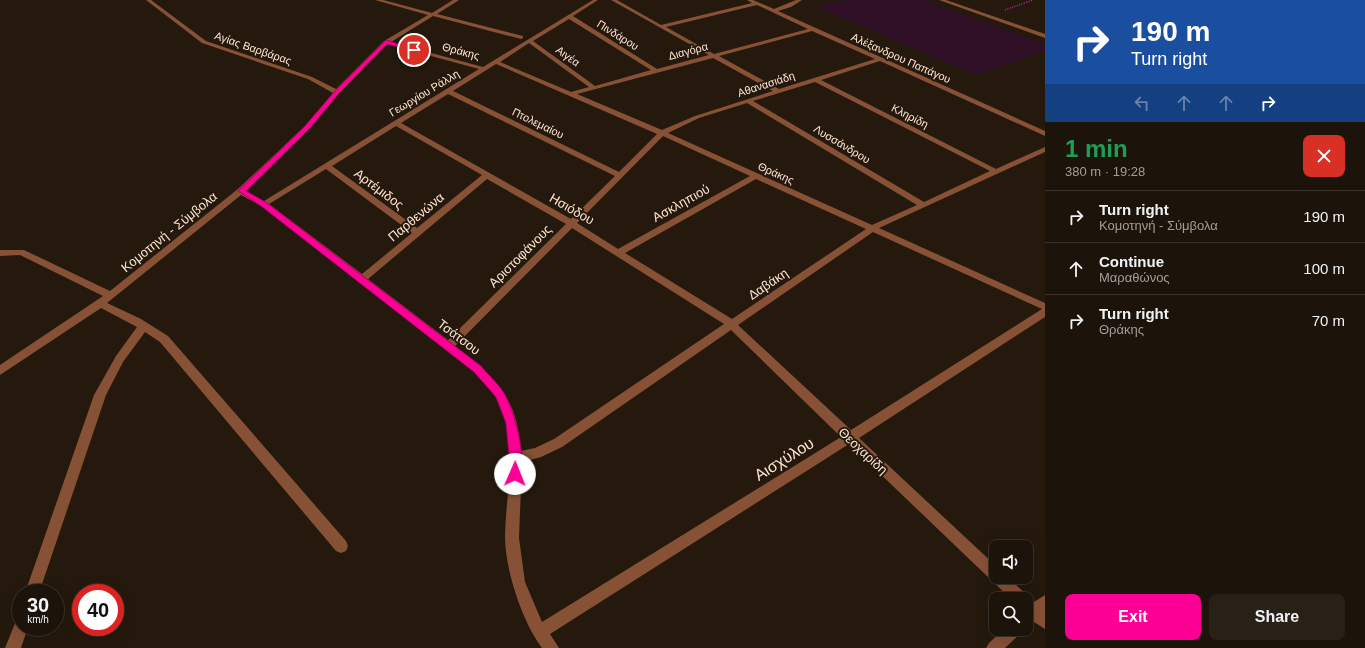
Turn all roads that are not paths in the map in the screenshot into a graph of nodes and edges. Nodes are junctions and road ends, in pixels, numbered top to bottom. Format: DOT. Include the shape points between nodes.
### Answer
graph roads {
  1 [pos="148,0"];
  2 [pos="377,0"];
  3 [pos="457,0"];
  4 [pos="596,0"];
  5 [pos="627,0"];
  6 [pos="749,0"];
  7 [pos="800,0"];
  8 [pos="941,0"];
  9 [pos="616,1"];
  10 [pos="756,4"];
  11 [pos="774,11"];
  12 [pos="432,15"];
  13 [pos="569,16"];
  14 [pos="662,26"];
  15 [pos="812,29"];
  16 [pos="1045,30"];
  17 [pos="1036,33"];
  18 [pos="1045,36"];
  19 [pos="521,37"];
  20 [pos="530,41"];
  21 [pos="386,42"];
  22 [pos="714,54"];
  23 [pos="878,60"];
  24 [pos="496,62"];
  25 [pos="484,69"];
  26 [pos="655,70"];
  27 [pos="814,79"];
  28 [pos="594,87"];
  29 [pos="448,91"];
  30 [pos="778,91"];
  31 [pos="337,92"];
  32 [pos="571,94"];
  33 [pos="748,101"];
  34 [pos="396,123"];
  35 [pos="662,133"];
  36 [pos="1045,134"];
  37 [pos="1045,148"];
  38 [pos="327,166"];
  39 [pos="997,172"];
  40 [pos="487,175"];
  41 [pos="619,175"];
  42 [pos="756,176"];
  43 [pos="241,191"];
  44 [pos="264,204"];
  45 [pos="924,205"];
  46 [pos="571,222"];
  47 [pos="873,228"];
  48 [pos="418,232"];
  49 [pos="620,252"];
  50 [pos="0,253"];
  51 [pos="362,279"];
  52 [pos="111,296"];
  53 [pos="100,304"];
  54 [pos="1045,307"];
  55 [pos="1045,312"];
  56 [pos="731,324"];
  57 [pos="144,326"];
  58 [pos="448,347"];
  59 [pos="0,371"];
  60 [pos="849,438"];
  61 [pos="516,458"];
  62 [pos="341,546"];
  63 [pos="989,569"];
  64 [pos="35,584"];
  65 [pos="1005,584"];
  66 [pos="1014,592"];
  67 [pos="1045,602"];
  68 [pos="1033,614"];
  69 [pos="539,632"];
  70 [pos="17,636"];
  71 [pos="1007,636"];
  72 [pos="13,648"];
  73 [pos="551,648"];
  74 [pos="994,648"];
  1 -- 31 [label="street, Αγίας Βαρβάρας" via="204,42 310,78"];
  2 -- 12 [label="street"];
  3 -- 12 [label="street, Κομοτηνή - Σύμβολα"];
  4 -- 13 [label="street, Γεωργίου Ράλλη"];
  5 -- 9 [label="street"];
  6 -- 10 [label="street, Αλέξανδρου Παπάγου"];
  7 -- 11 [label="street"];
  8 -- 17 [label="street"];
  9 -- 14 [label="street"];
  10 -- 11 [label="street, Αλέξανδρου Παπάγου"];
  10 -- 14 [label="street"];
  11 -- 15 [label="street, Αλέξανδρου Παπάγου"];
  12 -- 19 [label="street"];
  12 -- 21 [label="street, Κομοτηνή - Σύμβολα"];
  13 -- 20 [label="street, Γεωργίου Ράλλη"];
  13 -- 26 [label="street, Πινδάρου"];
  14 -- 22 [label="street"];
  15 -- 22 [label="street, Διαγόρα"];
  15 -- 23 [label="street, Αλέξανδρου Παπάγου"];
  16 -- 17 [label="street"];
  17 -- 18 [label="street"];
  20 -- 24 [label="street, Γεωργίου Ράλλη"];
  20 -- 28 [label="street, Αιγέα"];
  21 -- 25 [label="street, Θράκης"];
  21 -- 31 [label="street, Κομοτηνή - Σύμβολα"];
  22 -- 26 [label="street, Διαγόρα"];
  22 -- 30 [label="street"];
  23 -- 27 [label="street, Αθανασιάδη"];
  23 -- 36 [label="street, Αλέξανδρου Παπάγου"];
  24 -- 25 [label="street, Γεωργίου Ράλλη"];
  24 -- 32 [label="street, Θράκης"];
  25 -- 29 [label="street, Γεωργίου Ράλλη"];
  26 -- 28 [label="street, Διαγόρα"];
  27 -- 30 [label="street, Αθανασιάδη"];
  27 -- 39 [label="street, Κληρίδη"];
  28 -- 32 [label="street, Διαγόρα"];
  29 -- 34 [label="street, Γεωργίου Ράλλη"];
  29 -- 41 [label="street, Πτολεμαίου"];
  30 -- 33 [label="street, Αθανασιάδη"];
  31 -- 43 [label="street, Κομοτηνή - Σύμβολα" via="307,127"];
  32 -- 35 [label="street, Θράκης"];
  33 -- 35 [label="street, Αθανασιάδη" via="697,117"];
  33 -- 45 [label="street, Λυσσάνδρου"];
  34 -- 38 [label="street, Γεωργίου Ράλλη"];
  34 -- 40 [label="street, Ησιόδου"];
  35 -- 41 [label="street, Αριστοφάνους"];
  35 -- 42 [label="street, Θράκης"];
  37 -- 39 [label="street, Δαβάκη"];
  38 -- 44 [label="street, Γεωργίου Ράλλη"];
  38 -- 48 [label="street, Αρτέμιδος"];
  39 -- 45 [label="street, Δαβάκη"];
  40 -- 46 [label="street, Ησιόδου"];
  40 -- 48 [label="street, Παρθενώνα"];
  41 -- 46 [label="street, Αριστοφάνους"];
  42 -- 47 [label="street, Θράκης"];
  42 -- 49 [label="street, Ασκληπιού"];
  43 -- 44 [label="street, Τσάτσου"];
  43 -- 52 [label="street, Κομοτηνή - Σύμβολα"];
  44 -- 51 [label="street, Τσάτσου"];
  45 -- 47 [label="street, Δαβάκη"];
  46 -- 49 [label="street, Ησιόδου"];
  46 -- 58 [label="street, Αριστοφάνους"];
  47 -- 54 [label="street, Θράκης"];
  47 -- 56 [label="street, Δαβάκη"];
  48 -- 51 [label="street, Παρθενώνα"];
  49 -- 56 [label="street, Ησιόδου"];
  50 -- 52 [label="street" via="21,252"];
  51 -- 58 [label="street, Τσάτσου"];
  52 -- 53 [label="street, Κομοτηνή - Σύμβολα"];
  53 -- 57 [label="street"];
  53 -- 59 [label="street, Κομοτηνή - Σύμβολα"];
  55 -- 60 [label="street, Αισχύλου"];
  56 -- 60 [label="street, Θεοχαρίδη"];
  56 -- 61 [label="street, Δαβάκη" via="558,443 537,453"];
  57 -- 62 [label="street" via="164,339"];
  57 -- 64 [label="street" via="128,344 100,395"];
  58 -- 61 [label="street, Τσάτσου" via="478,369 500,395 511,423"];
  60 -- 63 [label="street, Θεοχαρίδη"];
  60 -- 69 [label="street, Αισχύλου"];
  61 -- 69 [label="street, Τσάτσου" via="512,538 518,582"];
  65 -- 66 [label="street, Θεοχαρίδη"];
  67 -- 68 [label="street"];
  69 -- 73 [label="street, Τσάτσου"];
  70 -- 72 [label="street"];
  71 -- 74 [label="street"];
}
